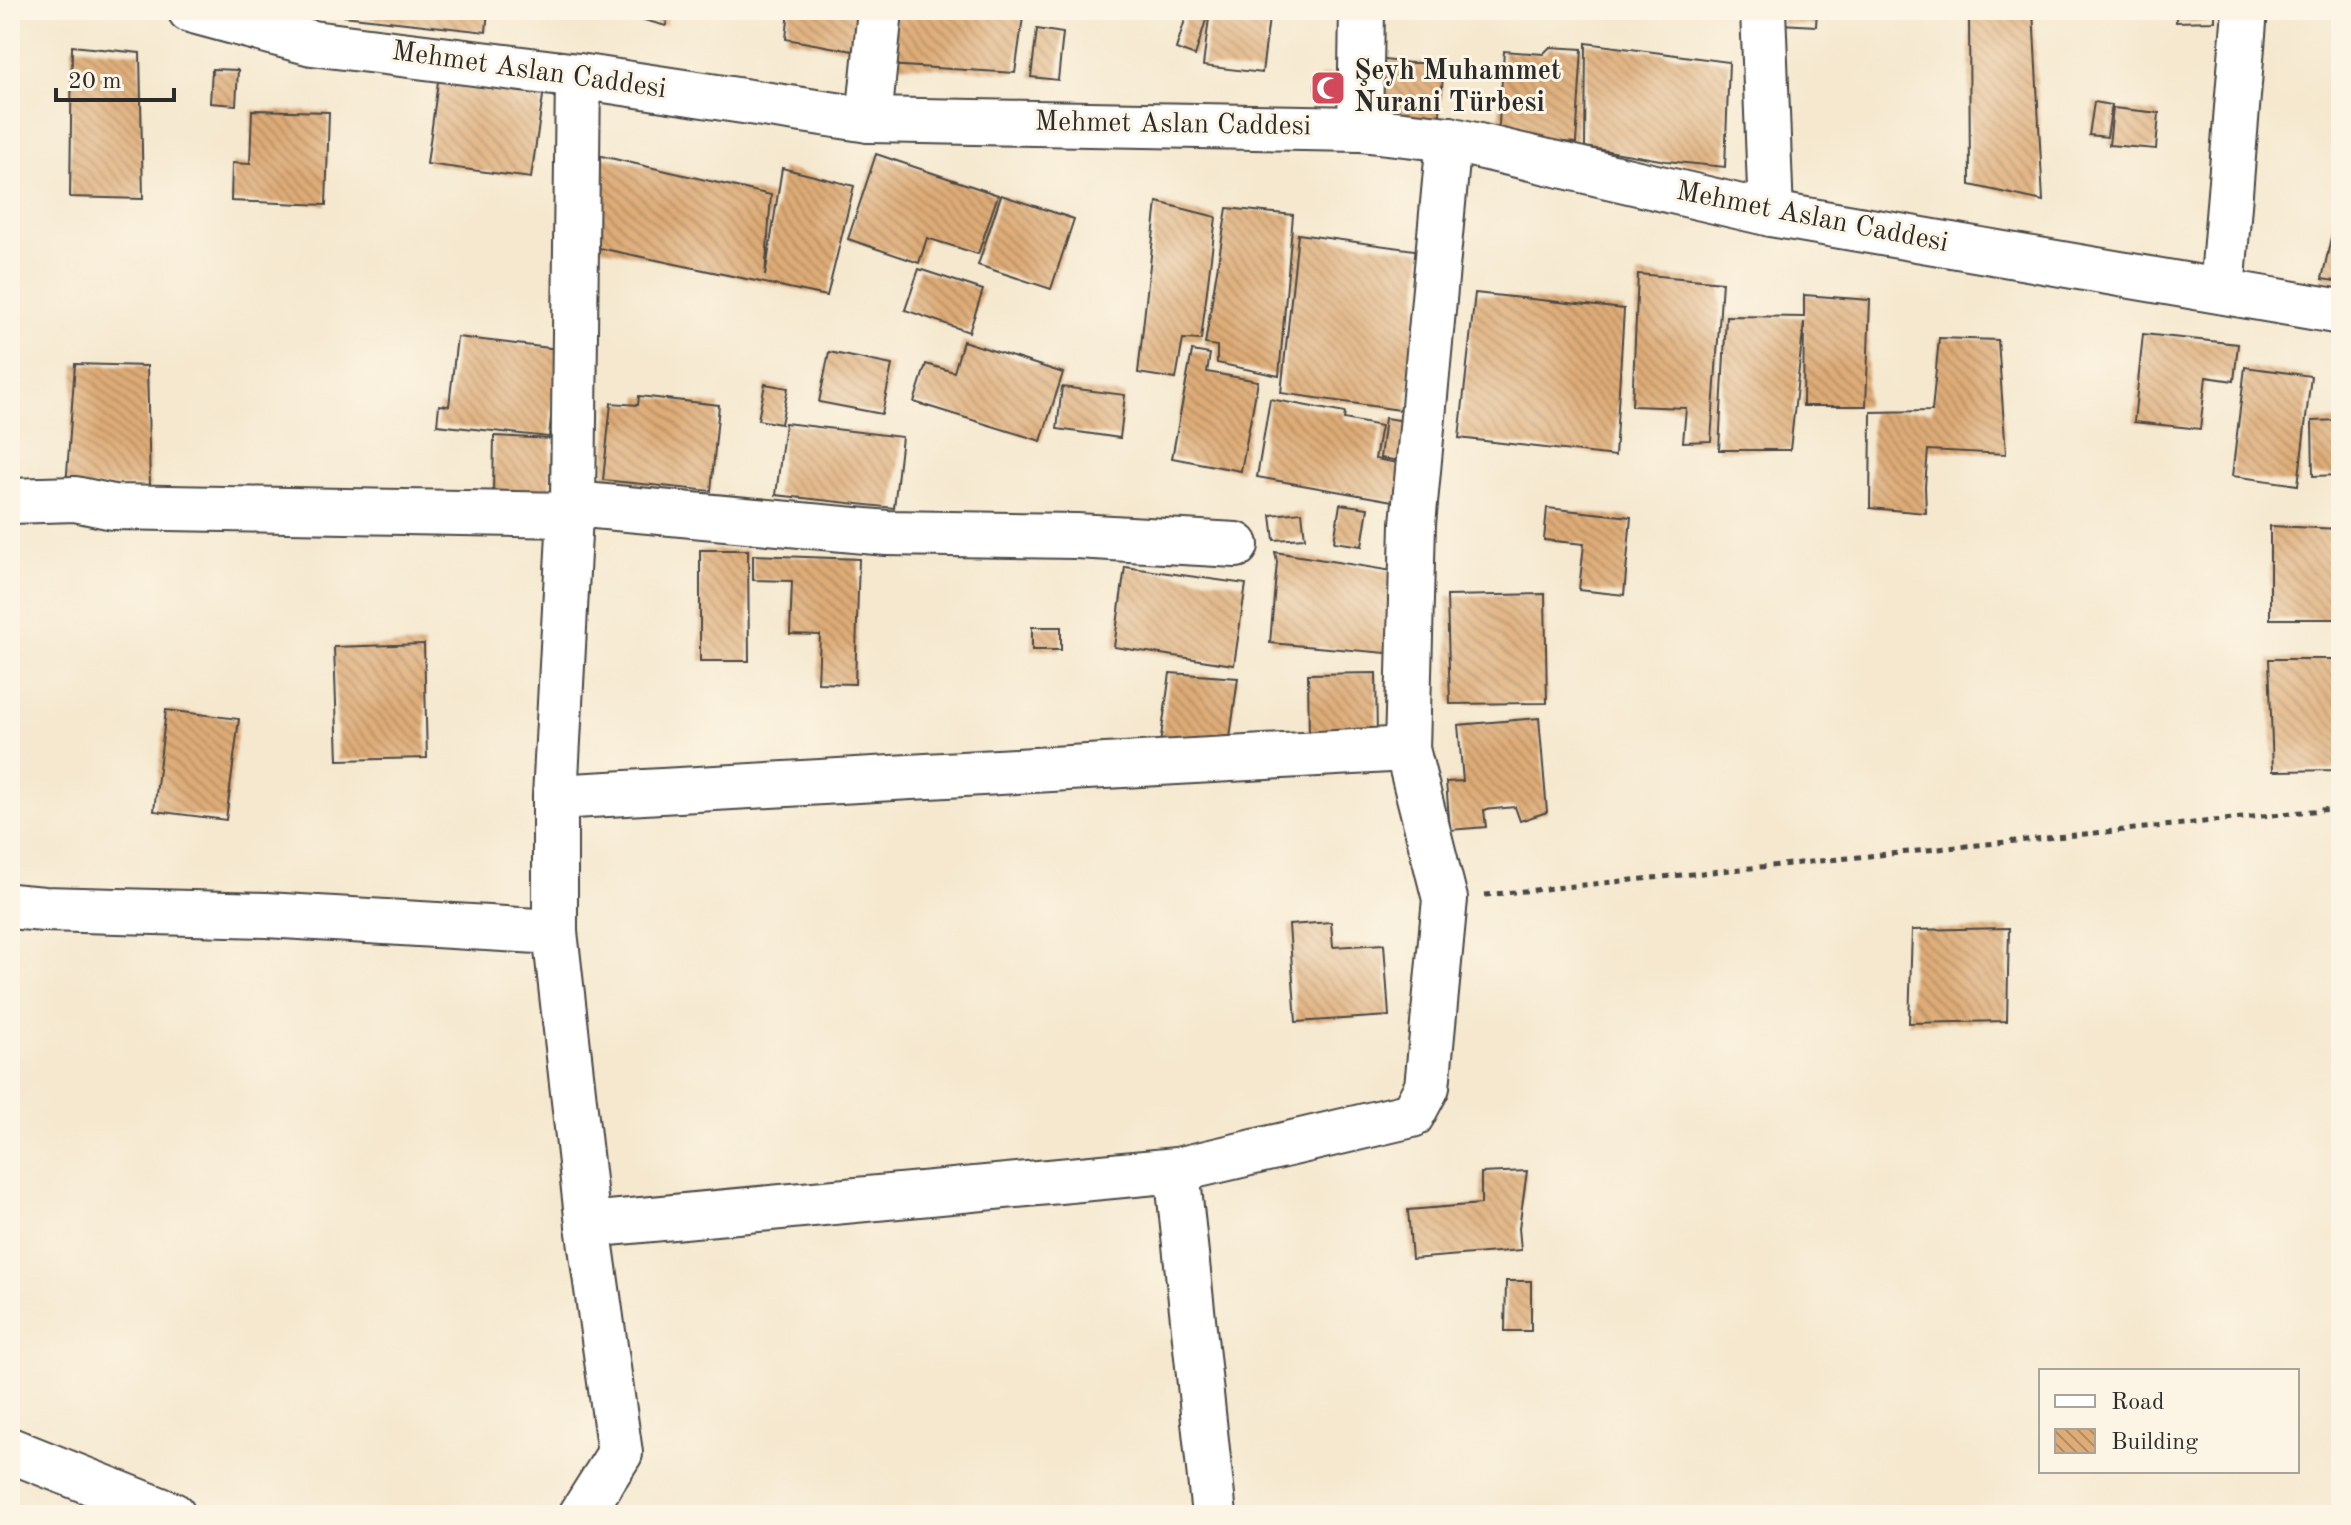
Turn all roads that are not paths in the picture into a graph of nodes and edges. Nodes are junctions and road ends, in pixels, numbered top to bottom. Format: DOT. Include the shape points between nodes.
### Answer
graph roads {
  1 [pos="190,10"];
  2 [pos="880,10"];
  3 [pos="1362,10"];
  4 [pos="1763,10"];
  5 [pos="2245,10"];
  6 [pos="578,76"];
  7 [pos="869,120"];
  8 [pos="1360,129"];
  9 [pos="1449,139"];
  10 [pos="1771,214"];
  11 [pos="2222,291"];
  12 [pos="2341,312"];
  13 [pos="10,501"];
  14 [pos="572,510"];
  15 [pos="1236,545"];
  16 [pos="1407,749"];
  17 [pos="555,797"];
  18 [pos="10,906"];
  19 [pos="555,932"];
  20 [pos="1177,1170"];
  21 [pos="588,1225"];
  22 [pos="10,1450"];
  23 [pos="173,1515"];
  24 [pos="581,1515"];
  25 [pos="1214,1515"];
  1 -- 6 [label="street, Mehmet Aslan Caddesi" via="312,43"];
  2 -- 7 [label="street"];
  3 -- 8 [label="street"];
  4 -- 10 [label="street"];
  5 -- 11 [label="street"];
  6 -- 7 [label="street, Mehmet Aslan Caddesi"];
  6 -- 14 [label="street"];
  7 -- 8 [label="street, Mehmet Aslan Caddesi"];
  8 -- 9 [label="street, Mehmet Aslan Caddesi"];
  9 -- 10 [label="street, Mehmet Aslan Caddesi"];
  9 -- 16 [label="street" via="1413,524"];
  10 -- 11 [label="street, Mehmet Aslan Caddesi"];
  11 -- 12 [label="street, Mehmet Aslan Caddesi"];
  13 -- 14 [label="street" via="75,499 113,507"];
  14 -- 15 [label="street" via="887,533"];
  14 -- 17 [label="street"];
  16 -- 17 [label="street"];
  16 -- 20 [label="street" via="1445,899 1427,1087 1412,1115"];
  17 -- 19 [label="street"];
  18 -- 19 [label="street"];
  19 -- 21 [label="street"];
  20 -- 21 [label="street"];
  20 -- 25 [label="street"];
  21 -- 24 [label="street" via="620,1453"];
  22 -- 23 [label="street"];
}
